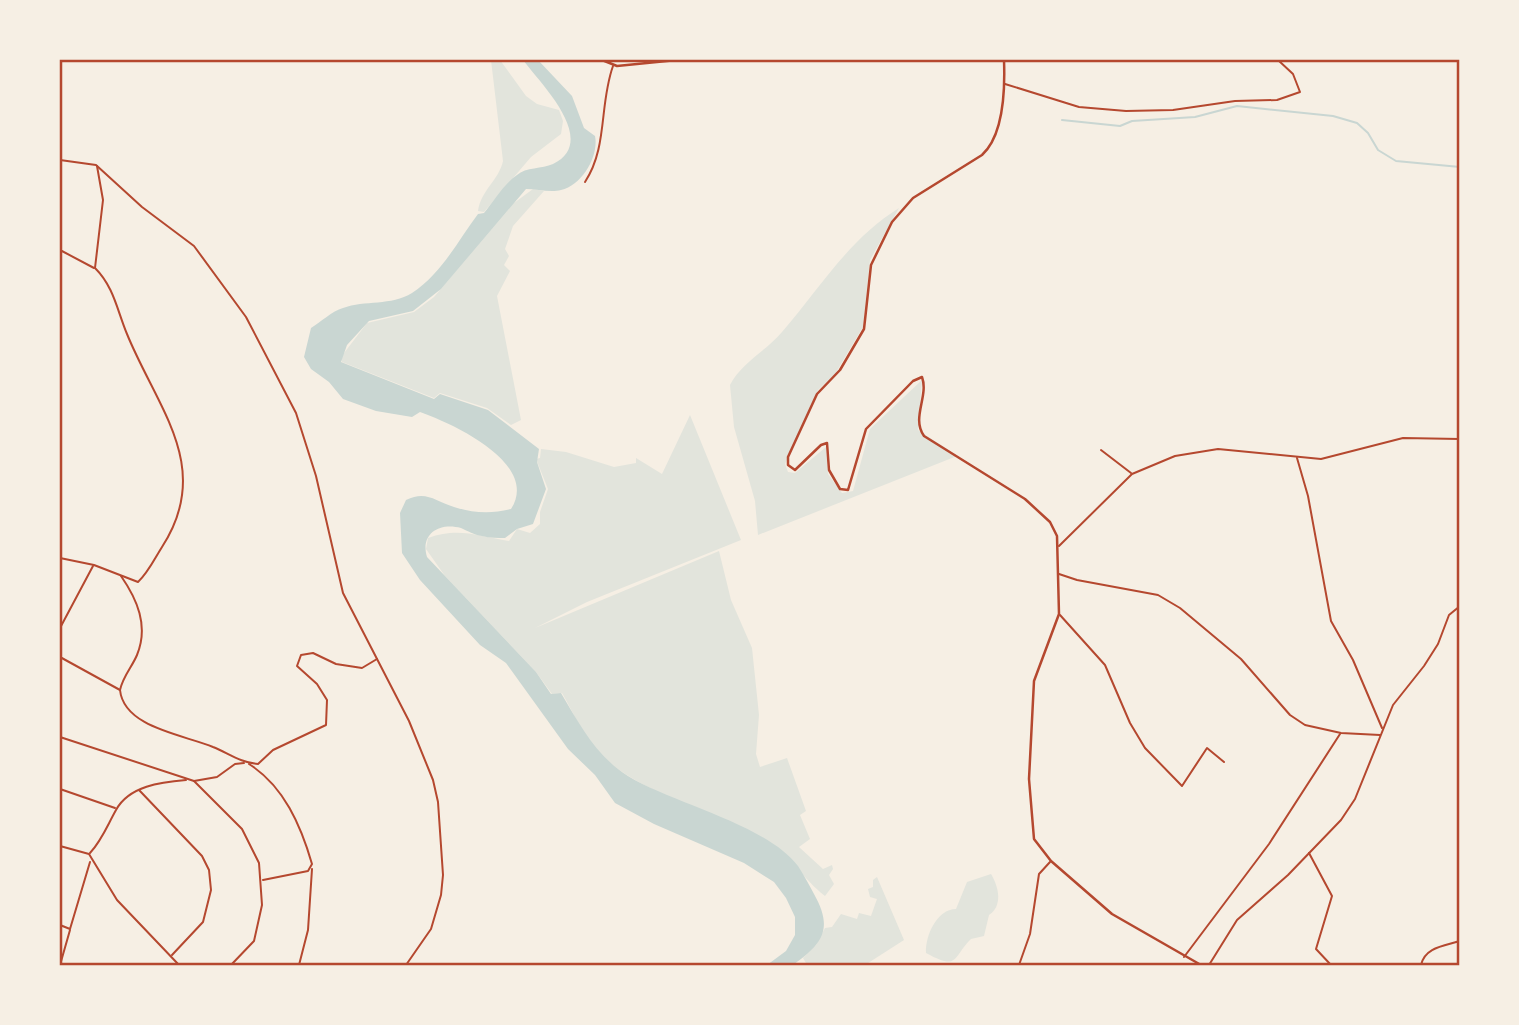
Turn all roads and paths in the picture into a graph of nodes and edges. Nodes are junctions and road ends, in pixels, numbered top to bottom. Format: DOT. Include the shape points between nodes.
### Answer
graph roads {
  1 [pos="602,60"];
  2 [pos="677,60"];
  3 [pos="1004,60"];
  4 [pos="1278,60"];
  5 [pos="613,66"];
  6 [pos="1004,84"];
  7 [pos="60,160"];
  8 [pos="96,165"];
  9 [pos="585,182"];
  10 [pos="60,250"];
  11 [pos="95,268"];
  12 [pos="1460,439"];
  13 [pos="1101,450"];
  14 [pos="1297,457"];
  15 [pos="1132,474"];
  16 [pos="1059,546"];
  17 [pos="60,558"];
  18 [pos="94,565"];
  19 [pos="1058,574"];
  20 [pos="121,575"];
  21 [pos="1460,606"];
  22 [pos="1059,614"];
  23 [pos="60,628"];
  24 [pos="60,657"];
  25 [pos="377,659"];
  26 [pos="120,690"];
  27 [pos="1382,728"];
  28 [pos="1341,733"];
  29 [pos="1380,735"];
  30 [pos="60,737"];
  31 [pos="1224,762"];
  32 [pos="247,763"];
  33 [pos="188,780"];
  34 [pos="194,781"];
  35 [pos="60,789"];
  36 [pos="139,790"];
  37 [pos="117,808"];
  38 [pos="60,845"];
  39 [pos="1309,852"];
  40 [pos="89,854"];
  41 [pos="91,861"];
  42 [pos="1051,861"];
  43 [pos="312,864"];
  44 [pos="262,881"];
  45 [pos="60,925"];
  46 [pos="70,929"];
  47 [pos="1460,941"];
  48 [pos="172,955"];
  49 [pos="60,957"];
  50 [pos="1184,957"];
  51 [pos="60,965"];
  52 [pos="179,965"];
  53 [pos="231,965"];
  54 [pos="299,965"];
  55 [pos="406,965"];
  56 [pos="1019,965"];
  57 [pos="1201,965"];
  58 [pos="1209,965"];
  59 [pos="1331,965"];
  60 [pos="1421,965"];
  1 -- 5 [label="main road"];
  2 -- 5 [label="main road"];
  3 -- 6 [label="main road"];
  4 -- 6 [label="street" via="1293,74 1300,92 1277,100 1184,110 1088,109"];
  5 -- 9 [label="street" via="605,95 599,159"];
  6 -- 16 [label="main road" via="996,130 987,151 913,198 881,240 868,276 864,329 840,370 817,394 787,461 796,470 827,443 831,475 840,489 848,490 866,429 922,377 918,423 925,436 1025,499 1049,522"];
  7 -- 8 [label="street"];
  8 -- 11 [label="street" via="103,190"];
  8 -- 25 [label="street" via="194,246 246,317 296,412 343,593"];
  10 -- 11 [label="street"];
  11 -- 20 [label="street" via="113,290 127,335 172,424 184,478 175,526 142,578 134,582"];
  12 -- 14 [label="street" via="1414,436 1325,459"];
  13 -- 15 [label="street"];
  14 -- 15 [label="street" via="1205,450 1175,456"];
  14 -- 27 [label="street" via="1331,621"];
  15 -- 16 [label="street"];
  16 -- 19 [label="main road"];
  17 -- 18 [label="street"];
  18 -- 20 [label="street"];
  18 -- 23 [label="street"];
  19 -- 22 [label="main road"];
  19 -- 28 [label="street" via="1168,601 1241,659 1290,715 1305,725"];
  20 -- 26 [label="street" via="137,600 141,633 136,657"];
  21 -- 27 [label="street" via="1449,615 1438,644 1393,705"];
  22 -- 31 [label="street" via="1105,665 1130,723 1146,748 1182,786 1207,748"];
  22 -- 42 [label="main road" via="1035,676 1030,750 1032,832"];
  24 -- 26 [label="street"];
  25 -- 32 [label="street" via="362,668 336,664 313,653 301,655 297,666 327,700 326,724 273,750 258,764"];
  25 -- 55 [label="street" via="420,746 439,810 441,895 430,929"];
  26 -- 32 [label="street" via="131,710 152,724"];
  27 -- 29 [label="street"];
  28 -- 29 [label="street"];
  28 -- 50 [label="street" via="1269,844"];
  29 -- 39 [label="street" via="1355,799"];
  30 -- 33 [label="street"];
  32 -- 34 [label="street" via="217,777"];
  32 -- 43 [label="street" via="266,776 284,798"];
  33 -- 34 [label="street"];
  33 -- 36 [label="street"];
  34 -- 44 [label="street" via="242,829 254,847"];
  35 -- 37 [label="street"];
  36 -- 37 [label="street"];
  36 -- 48 [label="street" via="202,856 209,870 211,890 203,922"];
  37 -- 40 [label="street" via="102,840"];
  38 -- 40 [label="street"];
  39 -- 58 [label="street" via="1237,920"];
  39 -- 59 [label="street" via="1332,895 1316,949"];
  40 -- 41 [label="street"];
  41 -- 46 [label="street"];
  41 -- 48 [label="street" via="117,900"];
  42 -- 50 [label="main road" via="1112,914"];
  42 -- 56 [label="street" via="1039,874 1030,934"];
  43 -- 44 [label="street" via="308,871"];
  43 -- 54 [label="street" via="308,930"];
  44 -- 53 [label="street" via="254,941"];
  45 -- 46 [label="street"];
  46 -- 49 [label="street"];
  47 -- 60 [label="street" via="1436,947"];
  48 -- 52 [label="street"];
  49 -- 51 [label="street"];
  50 -- 57 [label="main road"];
}
